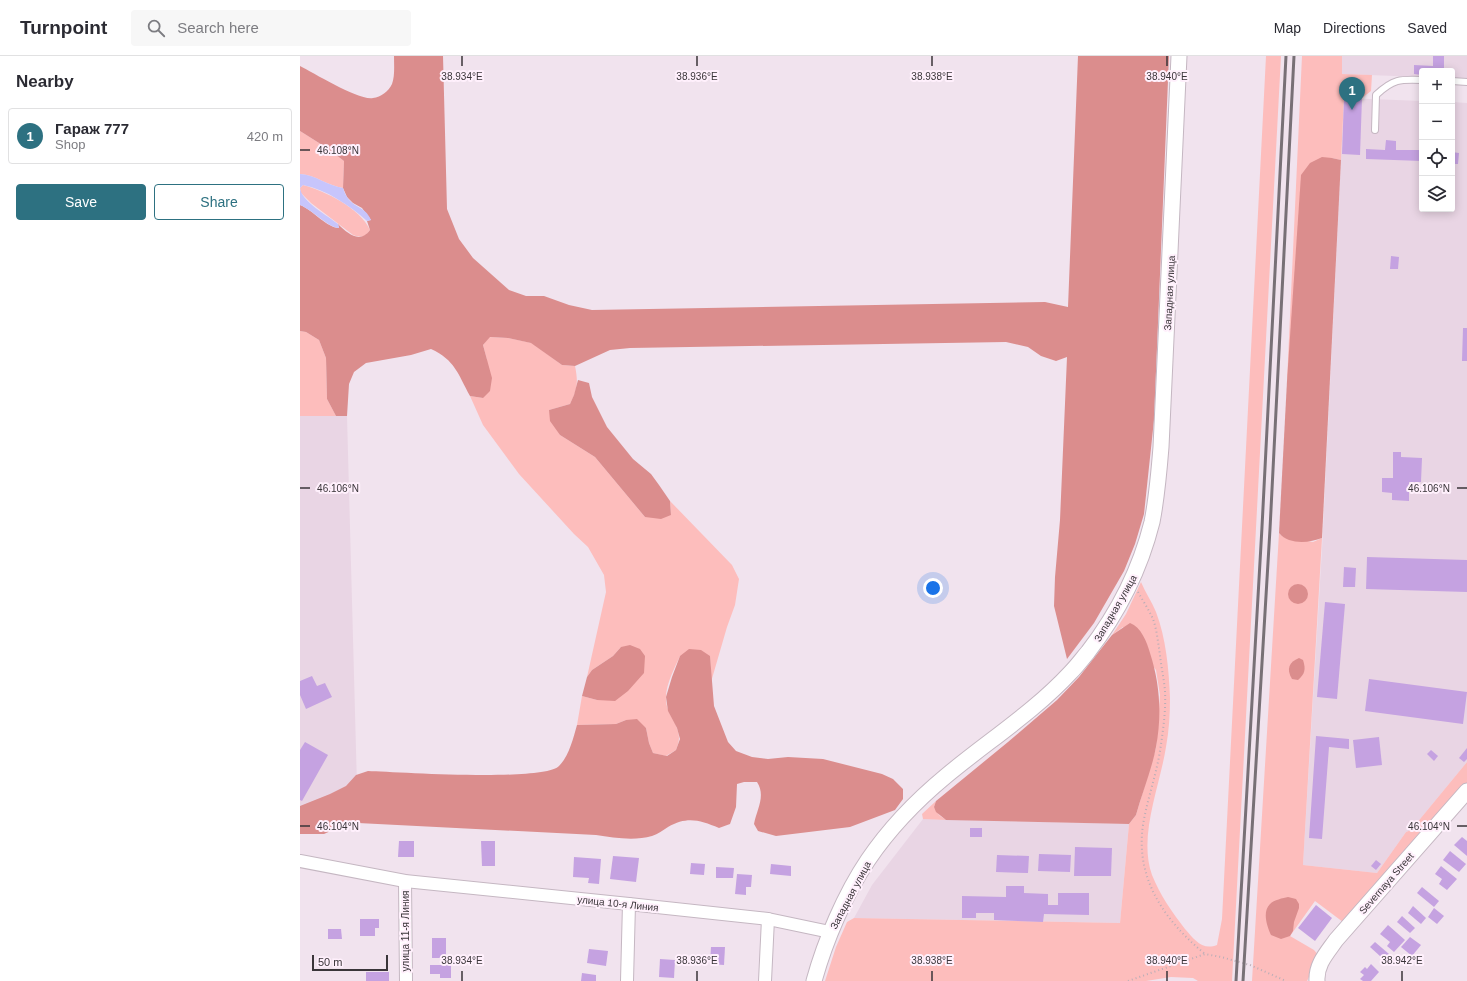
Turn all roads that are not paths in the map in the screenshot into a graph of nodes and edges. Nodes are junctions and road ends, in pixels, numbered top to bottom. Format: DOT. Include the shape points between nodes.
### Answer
graph roads {
  1 [pos="1179,56"];
  2 [pos="1419,80"];
  3 [pos="1455,81"];
  4 [pos="1467,82"];
  5 [pos="1375,130"];
  6 [pos="1467,791"];
  7 [pos="300,861"];
  8 [pos="405,881"];
  9 [pos="629,904"];
  10 [pos="768,920"];
  11 [pos="830,932"];
  12 [pos="406,981"];
  13 [pos="627,981"];
  14 [pos="765,981"];
  15 [pos="814,981"];
  16 [pos="1317,981"];
  1 -- 11 [label="street, Западная улица" via="1157,492 1152,522 1132,581 1108,624 1072,671 1026,714 921,797 885,837 867,860"];
  2 -- 5 [label="lane" via="1395,81 1376,95"];
  3 -- 4 [label="lane"];
  6 -- 16 [label="street, Severnaya Street" via="1336,940 1320,962"];
  7 -- 8 [label="street, улица 10-я Линия"];
  8 -- 9 [label="street, улица 10-я Линия"];
  8 -- 12 [label="street, улица 11-я Линия"];
  9 -- 10 [label="street, улица 10-я Линия"];
  9 -- 13 [label="street"];
  10 -- 11 [label="street, улица 10-я Линия"];
  10 -- 14 [label="street"];
  11 -- 15 [label="street, Западная улица"];
}
